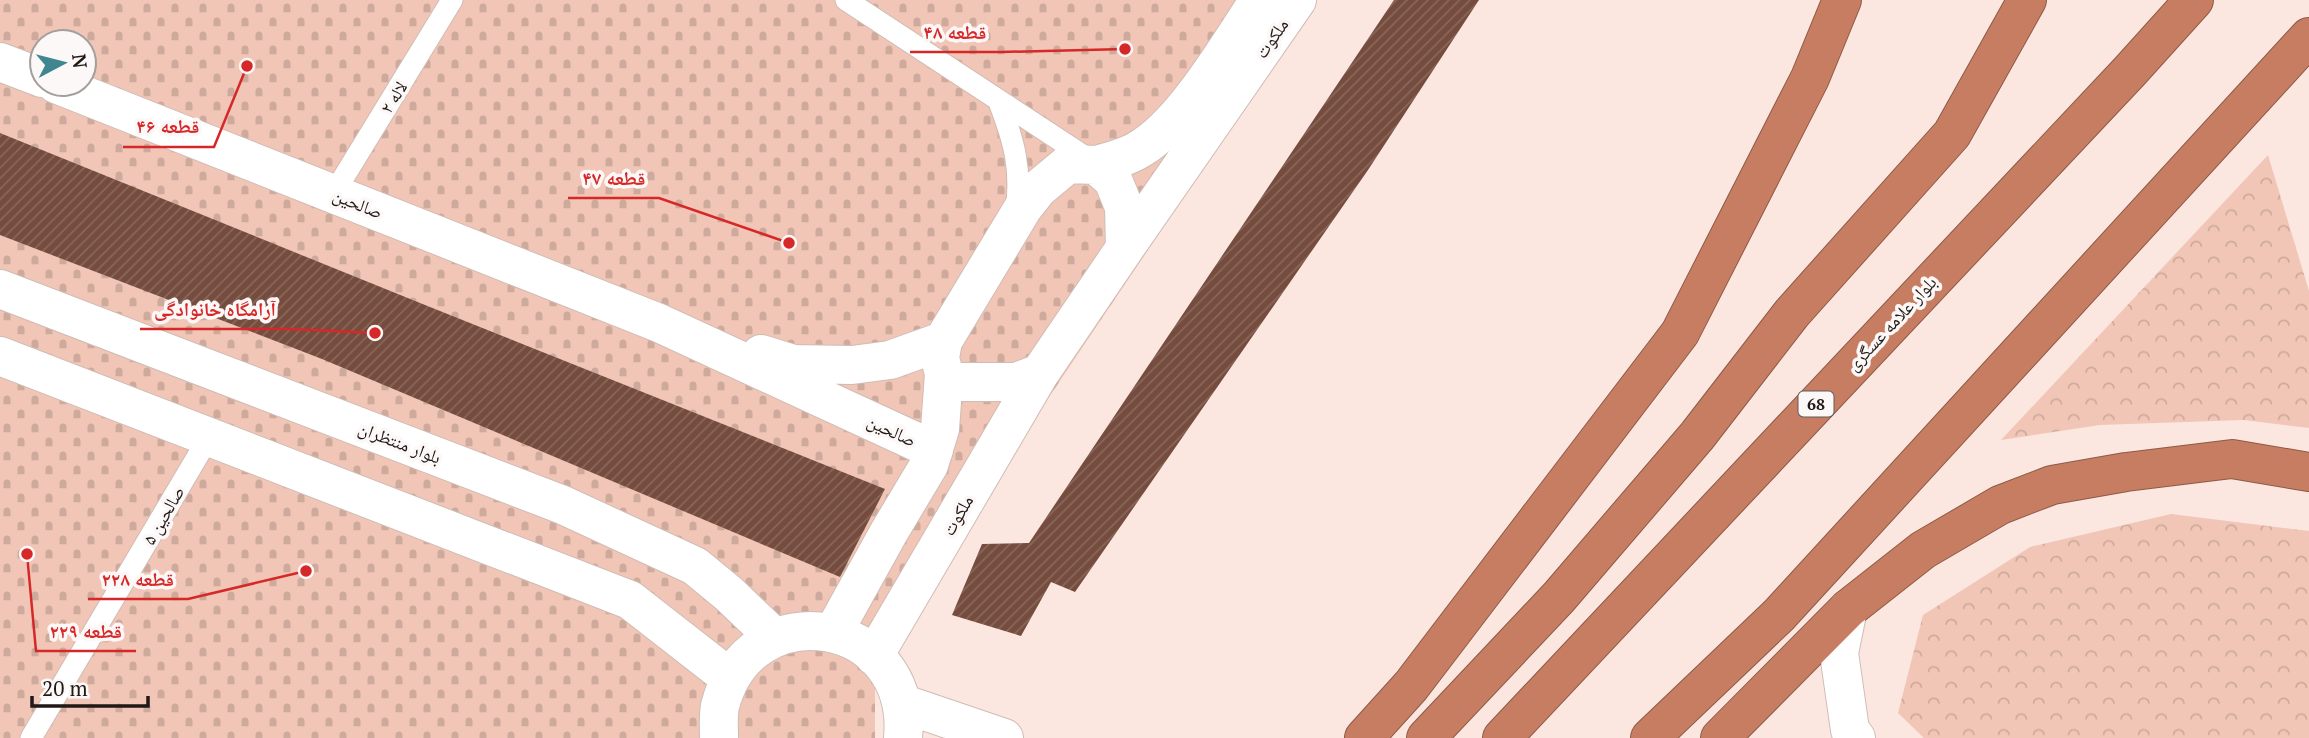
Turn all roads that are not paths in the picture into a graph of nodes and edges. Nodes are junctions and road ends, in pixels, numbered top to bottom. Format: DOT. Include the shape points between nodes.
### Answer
graph roads {
  1 [pos="452,0"];
  2 [pos="846,0"];
  3 [pos="1259,0"];
  4 [pos="1297,0"];
  5 [pos="1842,0"];
  6 [pos="2027,0"];
  7 [pos="2193,0"];
  8 [pos="2309,37"];
  9 [pos="0,62"];
  10 [pos="28,73"];
  11 [pos="92,98"];
  12 [pos="999,102"];
  13 [pos="1096,164"];
  14 [pos="334,193"];
  15 [pos="1015,221"];
  16 [pos="1125,248"];
  17 [pos="0,289"];
  18 [pos="659,323"];
  19 [pos="0,356"];
  20 [pos="944,357"];
  21 [pos="1040,373"];
  22 [pos="209,437"];
  23 [pos="934,450"];
  24 [pos="2309,472"];
  25 [pos="1848,609"];
  26 [pos="833,633"];
  27 [pos="775,638"];
  28 [pos="874,656"];
  29 [pos="730,678"];
  30 [pos="902,720"];
  31 [pos="31,738"];
  32 [pos="719,738"];
  33 [pos="1004,738"];
  34 [pos="1364,738"];
  35 [pos="1426,738"];
  36 [pos="1502,738"];
  37 [pos="1650,738"];
  38 [pos="1720,738"];
  39 [pos="1856,738"];
  1 -- 14 [label="lane, لاله ۲"];
  2 -- 12 [label="lane"];
  3 -- 13 [label="street, ملکوت" via="1192,97 1167,125 1126,156"];
  4 -- 16 [label="street, ملکوت"];
  5 -- 34 [label="highway" via="1810,78 1680,333 1411,686"];
  6 -- 35 [label="highway" via="1952,134 1792,313 1697,436 1559,597"];
  7 -- 36 [label="highway, بلوار علامه عسگری / 68"];
  8 -- 37 [label="highway" via="1789,605"];
  9 -- 10 [label="street"];
  11 -- 14 [label="street, صالحین"];
  12 -- 13 [label="lane"];
  12 -- 15 [label="lane" via="1014,142"];
  13 -- 15 [label="street, ملکوت" via="1068,164 1038,189"];
  13 -- 16 [label="street" via="1113,180 1124,207"];
  14 -- 18 [label="street, صالحین"];
  15 -- 20 [label="street, ملکوت"];
  16 -- 21 [label="street, ملکوت"];
  17 -- 27 [label="street, بلوار منتظران" via="575,510 695,566"];
  18 -- 20 [label="street, صالحین" via="793,364 852,365"];
  18 -- 23 [label="street, صالحین"];
  19 -- 22 [label="street"];
  20 -- 21 [label="street" via="954,382 1016,382"];
  20 -- 23 [label="street, ملکوت" via="940,429"];
  21 -- 28 [label="street, ملکوت"];
  22 -- 29 [label="street" via="631,600"];
  22 -- 31 [label="lane, صالحین ۵"];
  23 -- 26 [label="street, ملکوت"];
  24 -- 25 [label="highway" via="2232,459 2052,485 2000,505 1923,550"];
  25 -- 38 [label="highway"];
  25 -- 39 [label="street" via="1839,653 1850,730"];
  26 -- 27 [label="street" via="804,630"];
  26 -- 28 [label="street" via="860,644"];
  27 -- 29 [label="street" via="749,654"];
  28 -- 30 [label="street" via="898,689"];
  29 -- 32 [label="street" via="719,708"];
  30 -- 33 [label="street"];
}
